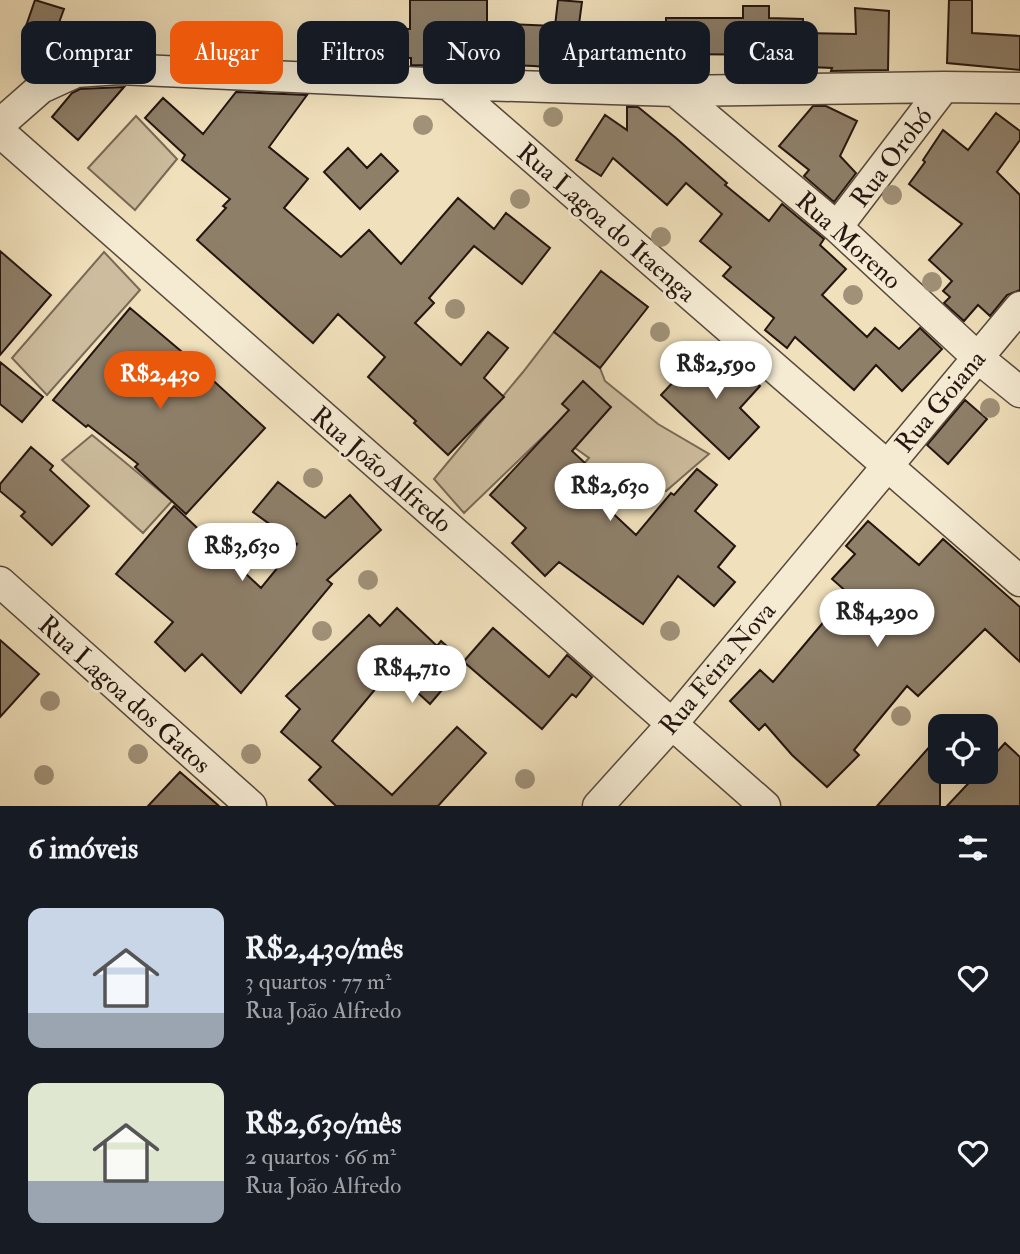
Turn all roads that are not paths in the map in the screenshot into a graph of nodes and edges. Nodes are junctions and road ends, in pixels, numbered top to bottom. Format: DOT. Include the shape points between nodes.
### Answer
graph roads {
  1 [pos="423,83"];
  2 [pos="449,84"];
  3 [pos="944,87"];
  4 [pos="1020,88"];
  5 [pos="675,91"];
  6 [pos="0,124"];
  7 [pos="0,132"];
  8 [pos="837,228"];
  9 [pos="1020,307"];
  10 [pos="977,357"];
  11 [pos="1020,392"];
  12 [pos="887,463"];
  13 [pos="1020,581"];
  14 [pos="0,582"];
  15 [pos="672,724"];
  16 [pos="251,806"];
  17 [pos="598,806"];
  18 [pos="765,806"];
  1 -- 6 [label="street" via="119,69 76,72 41,88"];
  2 -- 5 [label="street"];
  2 -- 12 [label="street, Rua Lagoa do Itaenga"];
  3 -- 4 [label="street"];
  3 -- 5 [label="street"];
  3 -- 8 [label="street, Rua Orobó"];
  5 -- 8 [label="street, Rua Moreno"];
  7 -- 15 [label="street, Rua João Alfredo"];
  8 -- 10 [label="street, Rua Moreno"];
  9 -- 10 [label="street, Rua Goiana"];
  10 -- 11 [label="street, Rua Moreno"];
  10 -- 12 [label="street, Rua Goiana"];
  12 -- 13 [label="street, Rua Lagoa do Itaenga"];
  12 -- 15 [label="street, Rua Feira Nova"];
  14 -- 16 [label="street, Rua Lagoa dos Gatos"];
  15 -- 17 [label="street, Rua Feira Nova"];
  15 -- 18 [label="street, Rua João Alfredo"];
}
